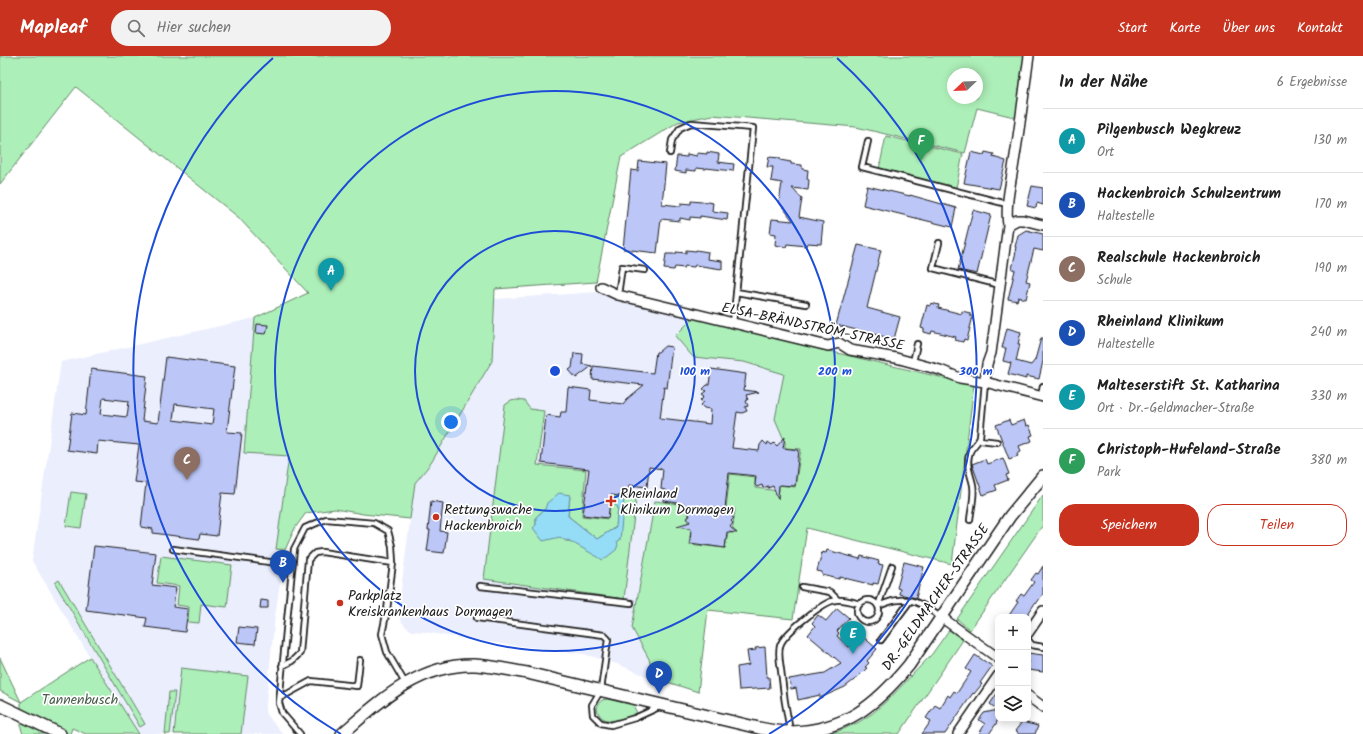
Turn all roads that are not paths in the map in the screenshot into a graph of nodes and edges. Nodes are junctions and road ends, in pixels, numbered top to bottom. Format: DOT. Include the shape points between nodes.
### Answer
graph roads {
  1 [pos="1029,56"];
  2 [pos="868,141"];
  3 [pos="670,153"];
  4 [pos="1007,204"];
  5 [pos="1008,225"];
  6 [pos="1043,225"];
  7 [pos="939,243"];
  8 [pos="645,270"];
  9 [pos="1000,285"];
  10 [pos="601,287"];
  11 [pos="736,292"];
  12 [pos="618,295"];
  13 [pos="806,304"];
  14 [pos="732,323"];
  15 [pos="917,344"];
  16 [pos="913,362"];
  17 [pos="985,382"];
  18 [pos="1043,386"];
  19 [pos="1042,396"];
  20 [pos="980,440"];
  21 [pos="997,442"];
  22 [pos="1043,476"];
  23 [pos="970,520"];
  24 [pos="173,549"];
  25 [pos="393,563"];
  26 [pos="292,565"];
  27 [pos="892,566"];
  28 [pos="480,586"];
  29 [pos="802,587"];
  30 [pos="837,600"];
  31 [pos="910,601"];
  32 [pos="631,603"];
  33 [pos="860,604"];
  34 [pos="878,606"];
  35 [pos="1043,611"];
  36 [pos="941,617"];
  37 [pos="477,618"];
  38 [pos="1031,629"];
  39 [pos="881,640"];
  40 [pos="1031,644"];
  41 [pos="1043,647"];
  42 [pos="995,656"];
  43 [pos="360,660"];
  44 [pos="282,666"];
  45 [pos="995,680"];
  46 [pos="405,683"];
  47 [pos="601,690"];
  48 [pos="280,698"];
  49 [pos="1031,698"];
  50 [pos="0,705"];
  51 [pos="662,705"];
  52 [pos="1043,707"];
  53 [pos="790,732"];
  54 [pos="60,734"];
  55 [pos="300,734"];
  56 [pos="342,734"];
  57 [pos="958,734"];
  1 -- 4 [label="street"];
  2 -- 4 [label="lane" via="862,167"];
  3 -- 11 [label="lane" via="672,140 680,128 691,123 753,128"];
  4 -- 5 [label="street"];
  5 -- 6 [label="street" via="1017,220"];
  5 -- 9 [label="street"];
  7 -- 9 [label="lane" via="933,268"];
  8 -- 12 [label="lane" via="622,267"];
  9 -- 17 [label="street"];
  10 -- 12 [label="street, ELSA-BRÄNDSTRÖM-STRASSE"];
  11 -- 13 [label="lane"];
  11 -- 14 [label="lane"];
  12 -- 14 [label="street, ELSA-BRÄNDSTRÖM-STRASSE"];
  14 -- 16 [label="street, ELSA-BRÄNDSTRÖM-STRASSE" via="828,346 839,343 850,350"];
  15 -- 16 [label="lane"];
  16 -- 17 [label="street, ELSA-BRÄNDSTRÖM-STRASSE" via="960,378"];
  17 -- 19 [label="street, ELSA-BRÄNDSTRÖM-STRASSE"];
  17 -- 20 [label="lane"];
  18 -- 19 [label="lane"];
  20 -- 21 [label="lane"];
  20 -- 23 [label="lane" via="970,450 968,462 973,487"];
  22 -- 36 [label="street, DR.-GELDMACHER-STRASSE" via="1010,516"];
  24 -- 26 [label="lane"];
  25 -- 26 [label="lane" via="388,531 374,523 326,519 305,528 294,549"];
  25 -- 44 [label="lane" via="314,553 308,560 300,653"];
  25 -- 46 [label="lane" via="382,634 387,652"];
  26 -- 44 [label="lane"];
  27 -- 34 [label="lane"];
  28 -- 32 [label="lane"];
  29 -- 30 [label="lane" via="830,592"];
  30 -- 33 [label="lane"];
  30 -- 53 [label="lane" via="826,603 816,610 780,645"];
  31 -- 34 [label="lane" via="899,600"];
  31 -- 36 [label="lane" via="928,607"];
  31 -- 39 [label="lane"];
  33 -- 34 [label="lane" via="866,600 873,601"];
  33 -- 34 [label="lane" via="858,616 863,621 870,622 876,619 879,613"];
  35 -- 38 [label="street"];
  36 -- 42 [label="street"];
  36 -- 53 [label="street, DR.-GELDMACHER-STRASSE" via="909,665 874,703 844,721 828,727"];
  37 -- 47 [label="lane" via="604,635 608,639"];
  40 -- 41 [label="lane"];
  43 -- 48 [label="lane" via="357,686 311,681"];
  44 -- 48 [label="lane"];
  45 -- 57 [label="street"];
  46 -- 47 [label="street, DR.-GELDMACHER-STRASSE" via="451,667 474,665 520,672"];
  46 -- 56 [label="street, DR.-GELDMACHER-STRASSE"];
  47 -- 51 [label="street, DR.-GELDMACHER-STRASSE"];
  47 -- 51 [label="lane" via="592,704 593,715 601,723 611,725 635,718"];
  48 -- 55 [label="lane" via="282,713"];
  49 -- 52 [label="street"];
  50 -- 54 [label="street"];
  51 -- 53 [label="street, DR.-GELDMACHER-STRASSE" via="759,728"];
}
